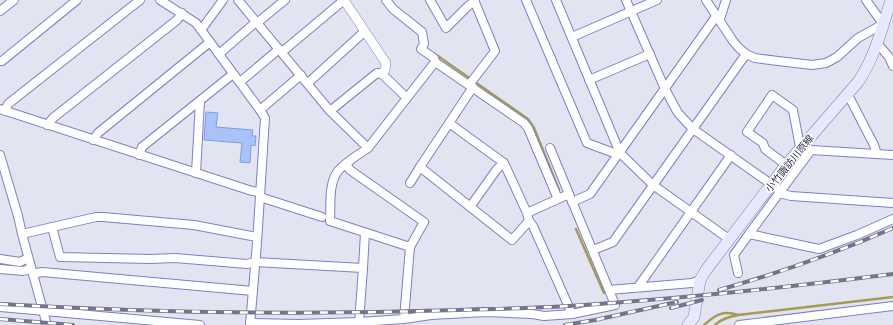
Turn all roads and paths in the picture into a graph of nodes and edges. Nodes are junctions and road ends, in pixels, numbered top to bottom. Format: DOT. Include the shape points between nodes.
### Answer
graph roads {
  1 [pos="14,0"];
  2 [pos="77,0"];
  3 [pos="140,0"];
  4 [pos="224,0"];
  5 [pos="238,0"];
  6 [pos="285,0"];
  7 [pos="344,0"];
  8 [pos="386,0"];
  9 [pos="430,0"];
  10 [pos="526,0"];
  11 [pos="556,0"];
  12 [pos="626,0"];
  13 [pos="657,0"];
  14 [pos="706,0"];
  15 [pos="726,0"];
  16 [pos="866,0"];
  17 [pos="891,0"];
  18 [pos="163,1"];
  19 [pos="475,1"];
  20 [pos="0,11"];
  21 [pos="631,12"];
  22 [pos="182,13"];
  23 [pos="718,17"];
  24 [pos="257,22"];
  25 [pos="883,24"];
  26 [pos="201,30"];
  27 [pos="364,32"];
  28 [pos="572,38"];
  29 [pos="210,42"];
  30 [pos="879,45"];
  31 [pos="280,50"];
  32 [pos="218,54"];
  33 [pos="650,54"];
  34 [pos="746,54"];
  35 [pos="891,54"];
  36 [pos="0,61"];
  37 [pos="435,62"];
  38 [pos="893,66"];
  39 [pos="233,74"];
  40 [pos="382,74"];
  41 [pos="301,75"];
  42 [pos="589,80"];
  43 [pos="240,82"];
  44 [pos="308,83"];
  45 [pos="471,83"];
  46 [pos="665,89"];
  47 [pos="847,93"];
  48 [pos="407,98"];
  49 [pos="200,101"];
  50 [pos="3,110"];
  51 [pos="260,110"];
  52 [pos="330,111"];
  53 [pos="449,123"];
  54 [pos="47,125"];
  55 [pos="693,129"];
  56 [pos="93,140"];
  57 [pos="805,147"];
  58 [pos="368,148"];
  59 [pos="550,148"];
  60 [pos="620,153"];
  61 [pos="877,154"];
  62 [pos="0,155"];
  63 [pos="140,155"];
  64 [pos="730,155"];
  65 [pos="893,155"];
  66 [pos="504,162"];
  67 [pos="346,164"];
  68 [pos="786,165"];
  69 [pos="420,167"];
  70 [pos="196,173"];
  71 [pos="410,183"];
  72 [pos="653,185"];
  73 [pos="777,189"];
  74 [pos="260,194"];
  75 [pos="571,198"];
  76 [pos="558,199"];
  77 [pos="893,203"];
  78 [pos="470,207"];
  79 [pos="690,212"];
  80 [pos="322,217"];
  81 [pos="528,217"];
  82 [pos="893,219"];
  83 [pos="52,227"];
  84 [pos="365,232"];
  85 [pos="22,234"];
  86 [pos="750,234"];
  87 [pos="257,237"];
  88 [pos="729,240"];
  89 [pos="410,247"];
  90 [pos="593,250"];
  91 [pos="28,258"];
  92 [pos="0,259"];
  93 [pos="255,262"];
  94 [pos="363,268"];
  95 [pos="0,270"];
  96 [pos="32,272"];
  97 [pos="738,273"];
  98 [pos="700,280"];
  99 [pos="638,287"];
  100 [pos="608,290"];
  101 [pos="253,291"];
  102 [pos="893,306"];
  103 [pos="0,308"];
  104 [pos="43,311"];
  105 [pos="572,314"];
  106 [pos="404,319"];
  107 [pos="359,322"];
  108 [pos="250,324"];
  109 [pos="47,325"];
  110 [pos="200,325"];
  111 [pos="688,325"];
  112 [pos="739,325"];
  1 -- 20 [label="street"];
  2 -- 36 [label="street"];
  3 -- 50 [label="street"];
  4 -- 26 [label="street"];
  5 -- 24 [label="street"];
  6 -- 24 [label="street"];
  7 -- 27 [label="street"];
  7 -- 31 [label="street"];
  8 -- 37 [label="street" via="393,9 422,32 424,44 421,49 434,58"];
  9 -- 19 [label="street" via="446,28"];
  10 -- 60 [label="street" via="587,143"];
  11 -- 28 [label="street"];
  12 -- 21 [label="street"];
  13 -- 21 [label="street"];
  14 -- 23 [label="street"];
  15 -- 23 [label="street"];
  16 -- 25 [label="street"];
  17 -- 25 [label="main road, 小竹諏訪川原線"];
  18 -- 22 [label="street"];
  19 -- 45 [label="street" via="495,51"];
  21 -- 28 [label="street"];
  21 -- 33 [label="street"];
  22 -- 26 [label="street"];
  22 -- 54 [label="street"];
  23 -- 34 [label="street" via="733,42"];
  23 -- 46 [label="street"];
  24 -- 31 [label="street"];
  24 -- 32 [label="street"];
  25 -- 30 [label="main road, 小竹諏訪川原線"];
  25 -- 34 [label="street" via="858,38 831,61 820,64 778,62"];
  26 -- 29 [label="street"];
  27 -- 40 [label="street" via="386,63"];
  27 -- 44 [label="street"];
  28 -- 42 [label="street"];
  29 -- 32 [label="street"];
  29 -- 56 [label="street" via="98,133"];
  30 -- 35 [label="street"];
  30 -- 47 [label="main road, 小竹諏訪川原線" via="866,70"];
  31 -- 41 [label="street"];
  31 -- 43 [label="street"];
  32 -- 39 [label="street"];
  33 -- 42 [label="street"];
  33 -- 46 [label="street"];
  34 -- 55 [label="street"];
  35 -- 38 [label="street"];
  37 -- 45 [label="street"];
  37 -- 48 [label="street"];
  39 -- 43 [label="street"];
  39 -- 49 [label="street"];
  40 -- 48 [label="street"];
  40 -- 52 [label="street" via="377,73"];
  41 -- 44 [label="street"];
  41 -- 51 [label="street"];
  42 -- 60 [label="street"];
  43 -- 51 [label="street"];
  44 -- 52 [label="street"];
  45 -- 53 [label="street"];
  45 -- 76 [label="street" via="528,128"];
  46 -- 55 [label="street" via="674,107"];
  46 -- 60 [label="street"];
  47 -- 57 [label="main road, 小竹諏訪川原線"];
  47 -- 61 [label="street"];
  48 -- 58 [label="street"];
  49 -- 63 [label="street" via="142,147"];
  49 -- 70 [label="street"];
  50 -- 54 [label="street"];
  51 -- 74 [label="street" via="265,118"];
  52 -- 58 [label="street"];
  53 -- 66 [label="street"];
  53 -- 69 [label="street"];
  54 -- 56 [label="street"];
  55 -- 64 [label="street"];
  55 -- 72 [label="street"];
  56 -- 63 [label="street"];
  57 -- 61 [label="street"];
  57 -- 68 [label="main road, 小竹諏訪川原線"];
  57 -- 68 [label="street" via="793,110 772,95 747,132"];
  57 -- 73 [label="street"];
  58 -- 67 [label="street"];
  59 -- 75 [label="street"];
  60 -- 72 [label="street"];
  60 -- 75 [label="street" via="590,194"];
  61 -- 65 [label="street"];
  62 -- 85 [label="street"];
  63 -- 70 [label="street"];
  64 -- 73 [label="street"];
  64 -- 79 [label="street"];
  66 -- 78 [label="street"];
  66 -- 81 [label="street"];
  67 -- 84 [label="street" via="334,179 330,221"];
  67 -- 89 [label="street" via="350,170 424,222"];
  68 -- 73 [label="main road, 小竹諏訪川原線"];
  69 -- 71 [label="street"];
  69 -- 78 [label="street"];
  70 -- 74 [label="street"];
  72 -- 79 [label="street"];
  72 -- 90 [label="street" via="613,242"];
  73 -- 77 [label="street" via="791,196"];
  73 -- 86 [label="street"];
  73 -- 88 [label="main road, 小竹諏訪川原線"];
  74 -- 80 [label="street"];
  74 -- 87 [label="street"];
  75 -- 76 [label="street"];
  75 -- 90 [label="street"];
  76 -- 81 [label="street"];
  78 -- 81 [label="street" via="512,240"];
  79 -- 88 [label="street"];
  79 -- 99 [label="street"];
  81 -- 105 [label="street"];
  82 -- 86 [label="street" via="819,249"];
  83 -- 85 [label="street"];
  83 -- 87 [label="street" via="103,217 194,225"];
  83 -- 93 [label="street" via="60,257 175,258 247,264"];
  84 -- 89 [label="street"];
  84 -- 94 [label="street"];
  85 -- 91 [label="street"];
  86 -- 97 [label="street" via="734,255"];
  87 -- 93 [label="street"];
  88 -- 98 [label="main road, 小竹諏訪川原線"];
  89 -- 106 [label="street"];
  90 -- 100 [label="street"];
  91 -- 92 [label="street" via="20,262"];
  91 -- 96 [label="street"];
  93 -- 94 [label="street"];
  93 -- 101 [label="street"];
  94 -- 107 [label="street"];
  95 -- 96 [label="street"];
  96 -- 101 [label="street"];
  96 -- 104 [label="street"];
  98 -- 99 [label="street" via="692,283"];
  98 -- 111 [label="main road, 小竹諏訪川原線" via="696,313"];
  99 -- 100 [label="street"];
  100 -- 105 [label="street" via="615,305"];
  101 -- 108 [label="street"];
  102 -- 112 [label="street"];
  103 -- 104 [label="street"];
  104 -- 109 [label="street"];
  104 -- 110 [label="street"];
  105 -- 106 [label="street" via="544,316 486,312"];
  106 -- 107 [label="street"];
  107 -- 108 [label="street"];
}
